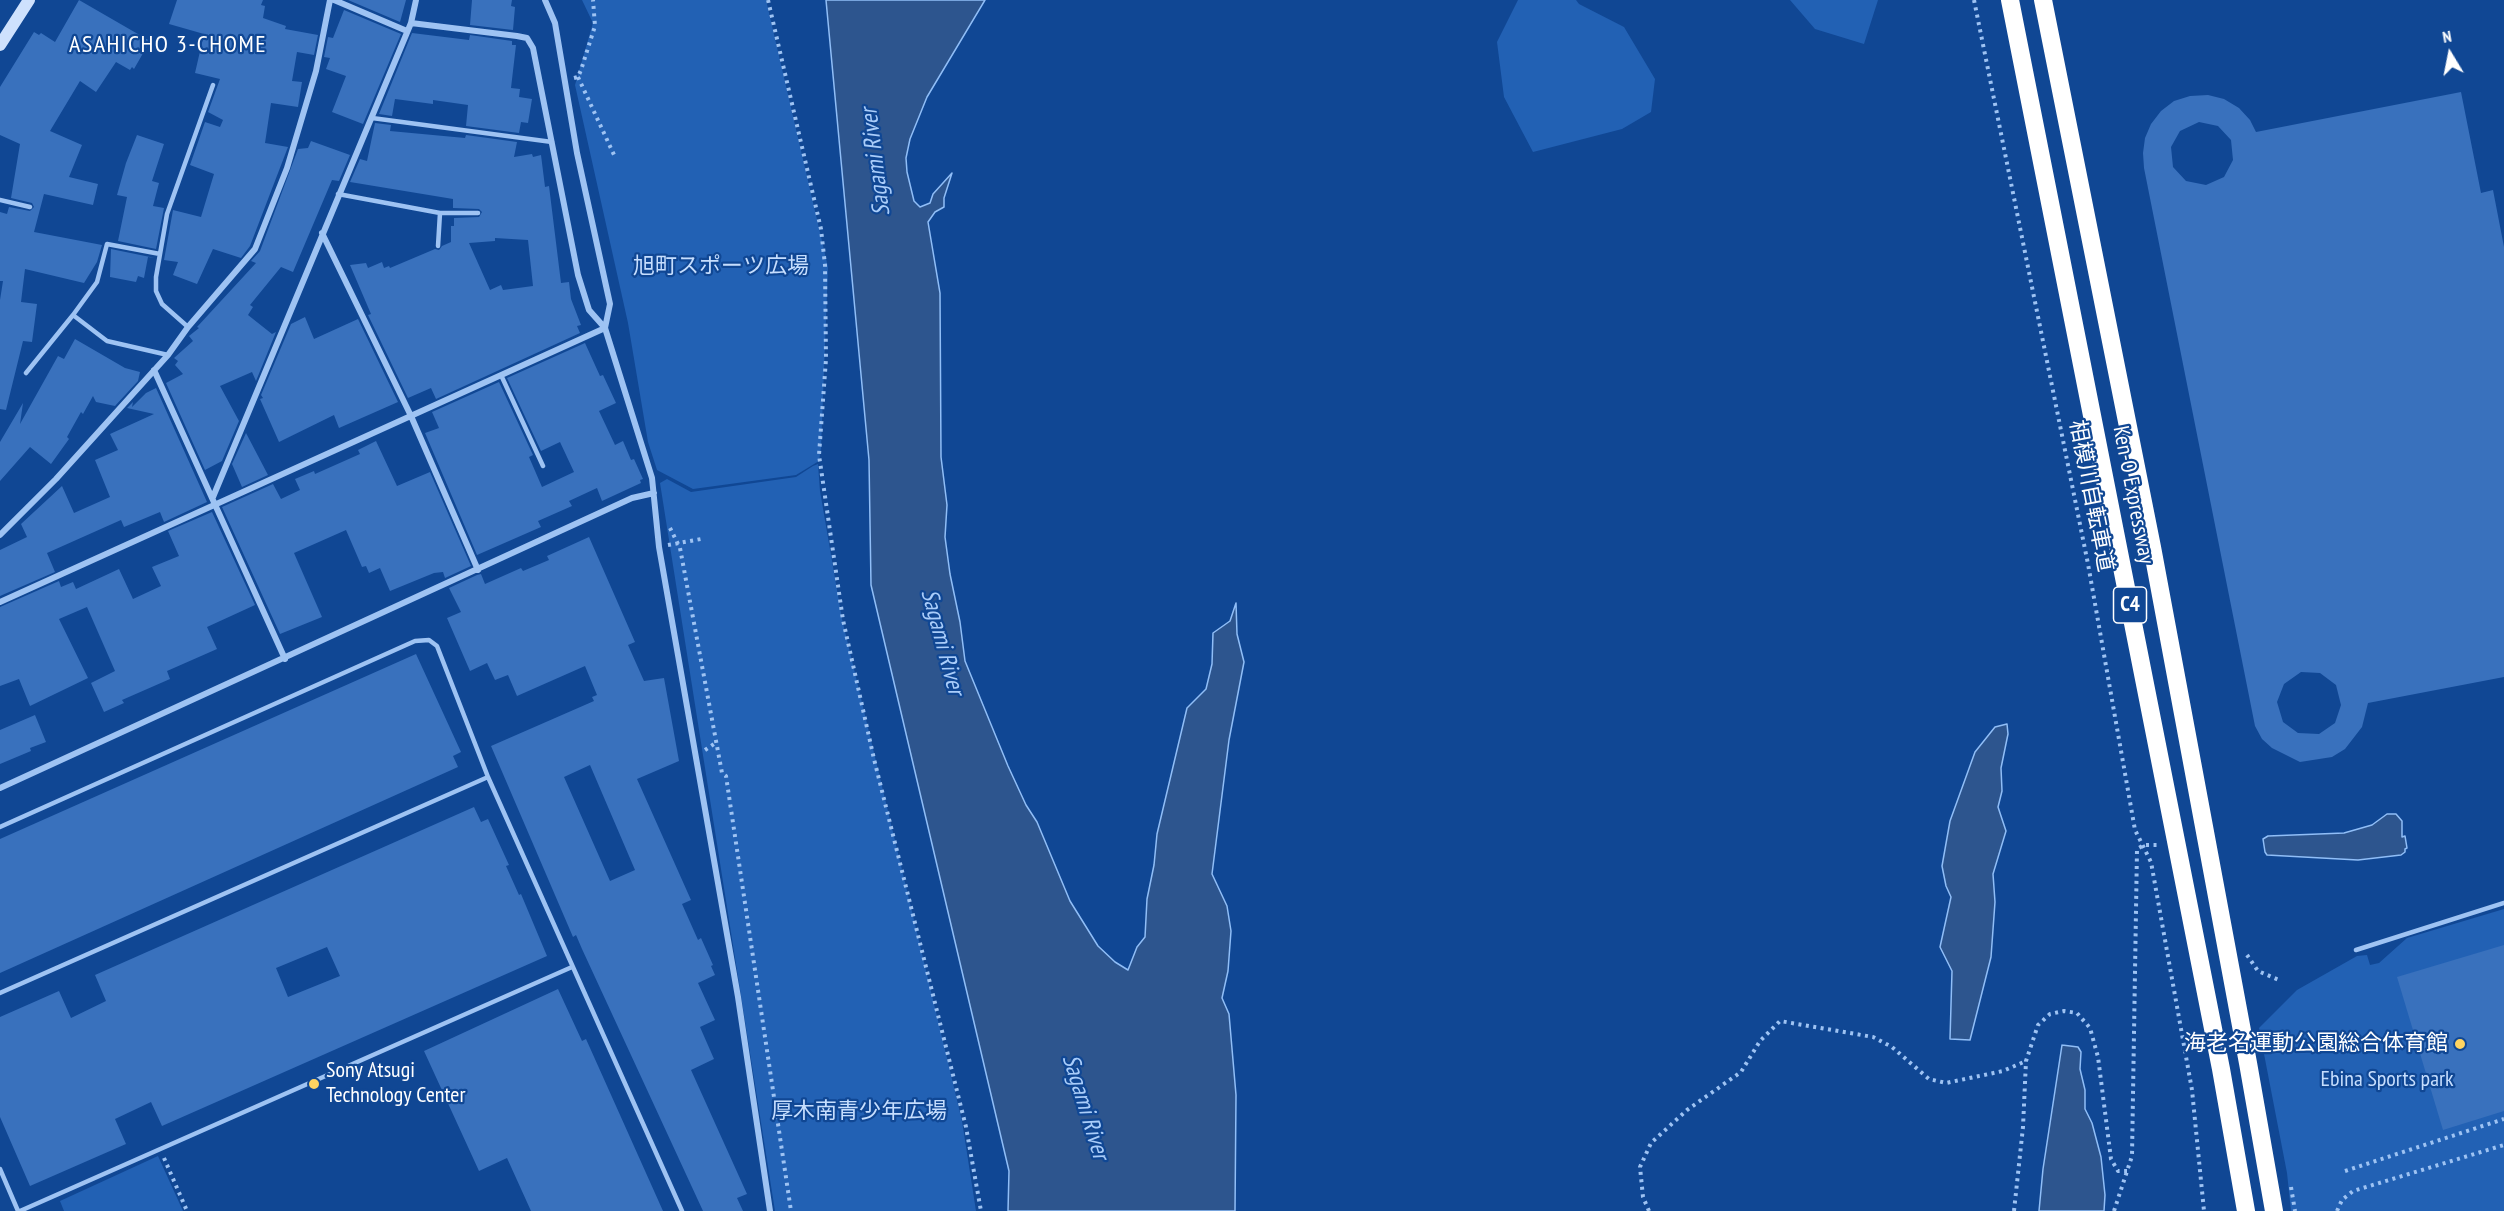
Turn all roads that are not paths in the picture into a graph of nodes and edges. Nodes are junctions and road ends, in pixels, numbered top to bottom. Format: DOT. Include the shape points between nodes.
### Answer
graph roads {
  1 [pos="29,0"];
  2 [pos="332,0"];
  3 [pos="416,0"];
  4 [pos="545,0"];
  5 [pos="2010,0"];
  6 [pos="2043,0"];
  7 [pos="411,23"];
  8 [pos="407,31"];
  9 [pos="0,45"];
  10 [pos="213,85"];
  11 [pos="372,118"];
  12 [pos="552,142"];
  13 [pos="338,194"];
  14 [pos="0,200"];
  15 [pos="30,207"];
  16 [pos="440,213"];
  17 [pos="478,213"];
  18 [pos="322,233"];
  19 [pos="438,246"];
  20 [pos="160,254"];
  21 [pos="74,315"];
  22 [pos="188,327"];
  23 [pos="605,328"];
  24 [pos="168,355"];
  25 [pos="154,370"];
  26 [pos="26,373"];
  27 [pos="501,375"];
  28 [pos="411,416"];
  29 [pos="543,466"];
  30 [pos="654,493"];
  31 [pos="215,501"];
  32 [pos="0,535"];
  33 [pos="478,570"];
  34 [pos="0,602"];
  35 [pos="285,659"];
  36 [pos="488,777"];
  37 [pos="0,788"];
  38 [pos="0,827"];
  39 [pos="2504,903"];
  40 [pos="2356,950"];
  41 [pos="572,967"];
  42 [pos="0,993"];
  43 [pos="0,1169"];
  44 [pos="19,1211"];
  45 [pos="682,1211"];
  46 [pos="770,1211"];
  47 [pos="2246,1211"];
  48 [pos="2274,1211"];
  1 -- 9 [label="main road"];
  2 -- 8 [label="street"];
  2 -- 22 [label="street" via="287,168 255,249"];
  3 -- 7 [label="street"];
  4 -- 23 [label="street" via="555,23 577,153 610,304"];
  5 -- 47 [label="highway, Ken-O Expressway / C4, bridge"];
  6 -- 48 [label="highway, Ken-O Expressway / C4, bridge" via="2156,571"];
  7 -- 8 [label="street"];
  7 -- 12 [label="street" via="526,38 533,48"];
  8 -- 11 [label="street"];
  10 -- 20 [label="lane" via="167,214"];
  11 -- 12 [label="lane"];
  11 -- 13 [label="street"];
  12 -- 23 [label="street" via="578,274 589,310"];
  13 -- 16 [label="lane"];
  13 -- 18 [label="street"];
  14 -- 15 [label="lane"];
  16 -- 17 [label="lane"];
  16 -- 19 [label="lane"];
  18 -- 28 [label="street"];
  18 -- 31 [label="street"];
  20 -- 21 [label="lane" via="107,244 97,282"];
  20 -- 22 [label="lane" via="156,291 162,304"];
  21 -- 24 [label="lane" via="106,341"];
  21 -- 26 [label="lane"];
  22 -- 24 [label="street"];
  23 -- 27 [label="street"];
  23 -- 30 [label="street"];
  24 -- 25 [label="street"];
  25 -- 31 [label="street"];
  25 -- 32 [label="street"];
  27 -- 28 [label="street"];
  27 -- 29 [label="lane"];
  28 -- 31 [label="street"];
  28 -- 33 [label="street"];
  30 -- 33 [label="street" via="632,498"];
  30 -- 46 [label="street" via="659,548 738,998"];
  31 -- 34 [label="street"];
  31 -- 35 [label="street"];
  33 -- 35 [label="street"];
  35 -- 37 [label="street"];
  36 -- 38 [label="lane" via="437,646 429,640 415,641"];
  36 -- 41 [label="lane"];
  36 -- 42 [label="lane"];
  39 -- 40 [label="lane"];
  41 -- 44 [label="lane"];
  41 -- 45 [label="lane"];
  43 -- 44 [label="lane"];
}
